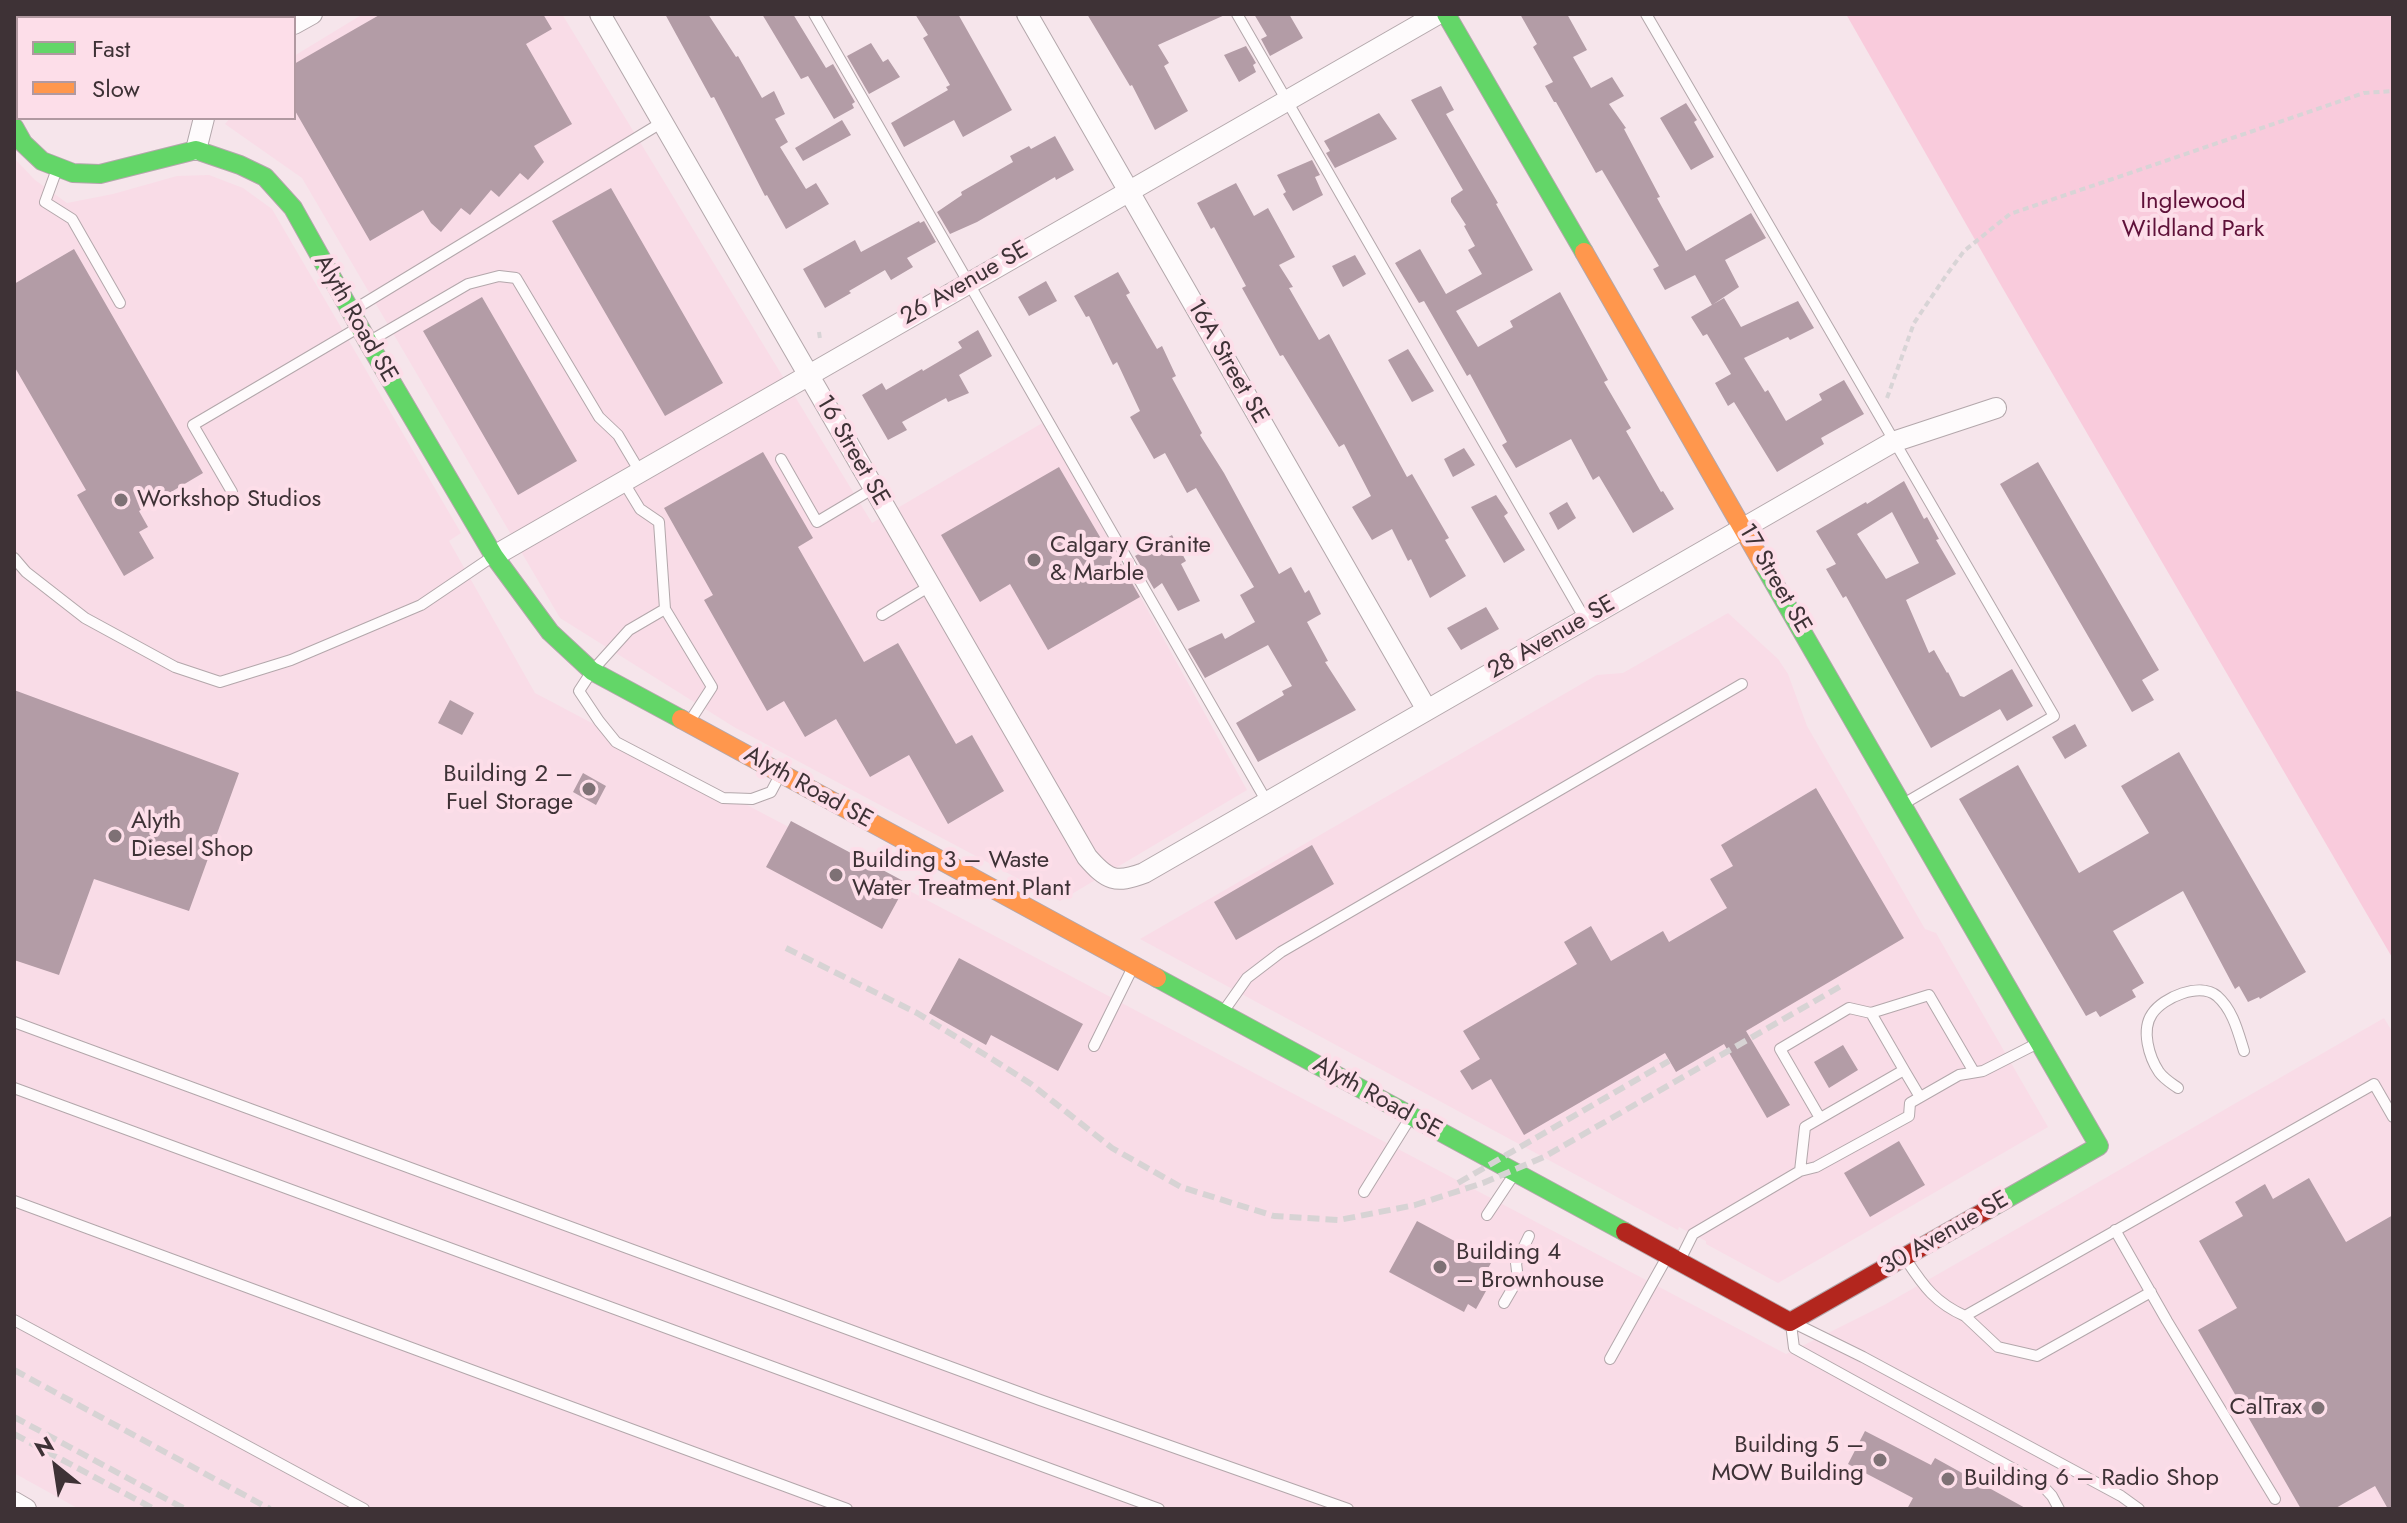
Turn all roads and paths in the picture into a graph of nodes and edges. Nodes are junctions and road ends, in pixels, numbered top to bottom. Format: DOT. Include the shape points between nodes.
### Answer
graph roads {
  1 [pos="600,14"];
  2 [pos="814,14"];
  3 [pos="1027,14"];
  4 [pos="1237,14"];
  5 [pos="1438,14"];
  6 [pos="1446,14"];
  7 [pos="1646,14"];
  8 [pos="2393,91"];
  9 [pos="1287,100"];
  10 [pos="204,120"];
  11 [pos="661,123"];
  12 [pos="14,127"];
  13 [pos="196,150"];
  14 [pos="58,167"];
  15 [pos="1129,190"];
  16 [pos="968,282"];
  17 [pos="120,303"];
  18 [pos="360,327"];
  19 [pos="819,332"];
  20 [pos="820,339"];
  21 [pos="808,375"];
  22 [pos="1996,408"];
  23 [pos="1880,418"];
  24 [pos="1893,442"];
  25 [pos="781,459"];
  26 [pos="632,476"];
  27 [pos="874,488"];
  28 [pos="232,492"];
  29 [pos="1744,528"];
  30 [pos="494,556"];
  31 [pos="14,558"];
  32 [pos="930,586"];
  33 [pos="665,609"];
  34 [pos="882,615"];
  35 [pos="1585,619"];
  36 [pos="592,671"];
  37 [pos="1742,684"];
  38 [pos="1427,710"];
  39 [pos="689,724"];
  40 [pos="781,773"];
  41 [pos="1267,802"];
  42 [pos="1903,804"];
  43 [pos="1113,880"];
  44 [pos="1134,966"];
  45 [pos="1871,1013"];
  46 [pos="1222,1014"];
  47 [pos="14,1022"];
  48 [pos="2039,1042"];
  49 [pos="1094,1046"];
  50 [pos="2244,1051"];
  51 [pos="1904,1070"];
  52 [pos="1974,1072"];
  53 [pos="14,1088"];
  54 [pos="2178,1088"];
  55 [pos="1920,1097"];
  56 [pos="1411,1116"];
  57 [pos="2393,1117"];
  58 [pos="1820,1118"];
  59 [pos="2099,1146"];
  60 [pos="1800,1171"];
  61 [pos="1515,1173"];
  62 [pos="1364,1192"];
  63 [pos="14,1201"];
  64 [pos="1487,1215"];
  65 [pos="2115,1230"];
  66 [pos="1529,1236"];
  67 [pos="1904,1257"];
  68 [pos="1673,1259"];
  69 [pos="2151,1292"];
  70 [pos="1504,1303"];
  71 [pos="1965,1316"];
  72 [pos="14,1320"];
  73 [pos="1790,1322"];
  74 [pos="1610,1359"];
  75 [pos="2275,1499"];
  76 [pos="14,1502"];
  77 [pos="26,1509"];
  78 [pos="364,1509"];
  79 [pos="847,1509"];
  80 [pos="1159,1509"];
  81 [pos="1348,1509"];
  82 [pos="2059,1509"];
  83 [pos="2139,1509"];
  1 -- 11 [label="street, 16 Street SE"];
  2 -- 16 [label="lane"];
  3 -- 15 [label="street, 16A Street SE"];
  4 -- 9 [label="lane"];
  5 -- 9 [label="street, 26 Avenue SE"];
  6 -- 29 [label="street, 17 Street SE"];
  7 -- 23 [label="lane"];
  8 -- 23 [label="path" via="2364,93 2010,214 1964,251 1914,323"];
  9 -- 15 [label="street, 26 Avenue SE"];
  9 -- 35 [label="lane"];
  10 -- 13 [label="street"];
  11 -- 18 [label="lane"];
  11 -- 21 [label="street, 16 Street SE"];
  12 -- 14 [label="street" via="42,161"];
  13 -- 14 [label="street" via="100,174"];
  13 -- 18 [label="street, Alyth Road SE" via="265,177 293,208"];
  14 -- 17 [label="lane" via="45,202 72,219"];
  15 -- 16 [label="street, 26 Avenue SE"];
  15 -- 38 [label="street, 16A Street SE"];
  16 -- 21 [label="street, 26 Avenue SE"];
  16 -- 41 [label="lane"];
  18 -- 26 [label="lane" via="468,284 499,276 516,278 599,417 618,435"];
  18 -- 28 [label="lane" via="193,425"];
  18 -- 30 [label="street, Alyth Road SE"];
  19 -- 20 [label="path"];
  21 -- 26 [label="street, 26 Avenue SE"];
  21 -- 27 [label="street, 16 Street SE"];
  22 -- 24 [label="street, 28 Avenue SE"];
  23 -- 24 [label="lane"];
  24 -- 29 [label="street, 28 Avenue SE"];
  24 -- 42 [label="lane" via="2054,716"];
  25 -- 27 [label="lane" via="817,522"];
  26 -- 30 [label="street, 26 Avenue SE"];
  26 -- 33 [label="lane" via="640,509 659,522"];
  27 -- 32 [label="street, 16 Street SE"];
  29 -- 35 [label="street, 28 Avenue SE"];
  29 -- 42 [label="street, 17 Street SE"];
  30 -- 31 [label="lane" via="421,605 291,660 220,682 175,667 85,618"];
  30 -- 36 [label="street, Alyth Road SE" via="550,632"];
  32 -- 34 [label="lane"];
  32 -- 43 [label="street, 16 Street SE" via="1087,857"];
  33 -- 36 [label="lane" via="629,630"];
  33 -- 39 [label="lane" via="712,687"];
  35 -- 38 [label="street, 28 Avenue SE"];
  36 -- 39 [label="street, Alyth Road SE"];
  36 -- 40 [label="lane" via="579,691 616,742 723,798 752,799 771,792"];
  37 -- 46 [label="lane" via="1281,952 1247,978"];
  38 -- 41 [label="street, 28 Avenue SE"];
  39 -- 40 [label="street, Alyth Road SE"];
  40 -- 44 [label="street, Alyth Road SE"];
  41 -- 43 [label="street, 28 Avenue SE" via="1144,873"];
  42 -- 48 [label="street, 17 Street SE"];
  44 -- 46 [label="street, Alyth Road SE"];
  44 -- 49 [label="lane"];
  45 -- 51 [label="lane"];
  45 -- 52 [label="lane" via="1929,995"];
  45 -- 58 [label="lane" via="1849,1008 1780,1049"];
  46 -- 56 [label="street, Alyth Road SE"];
  47 -- 81 [label="lane"];
  48 -- 52 [label="lane"];
  48 -- 59 [label="street, 17 Street SE"];
  50 -- 54 [label="lane" via="2229,1010 2215,994 2198,990 2176,995 2152,1013 2146,1032 2152,1060"];
  51 -- 55 [label="lane"];
  51 -- 58 [label="lane"];
  52 -- 55 [label="lane"];
  53 -- 80 [label="lane"];
  55 -- 60 [label="lane" via="1910,1103 1909,1116"];
  56 -- 61 [label="street, Alyth Road SE"];
  56 -- 62 [label="lane"];
  57 -- 65 [label="lane" via="2374,1084"];
  58 -- 60 [label="lane" via="1805,1127"];
  59 -- 67 [label="street, 30 Avenue SE"];
  60 -- 68 [label="lane" via="1693,1234"];
  61 -- 64 [label="lane"];
  61 -- 68 [label="street, Alyth Road SE"];
  63 -- 79 [label="lane"];
  65 -- 69 [label="lane"];
  65 -- 71 [label="lane"];
  66 -- 70 [label="lane" via="1516,1263 1518,1279"];
  67 -- 71 [label="lane" via="1943,1306"];
  67 -- 73 [label="street, 30 Avenue SE"];
  68 -- 73 [label="street, Alyth Road SE"];
  68 -- 74 [label="lane"];
  69 -- 71 [label="lane" via="2037,1356 1998,1347"];
  69 -- 75 [label="lane"];
  72 -- 78 [label="lane"];
  73 -- 82 [label="lane" via="1794,1348 2041,1484"];
  73 -- 83 [label="lane"];
  76 -- 77 [label="street"];
}
